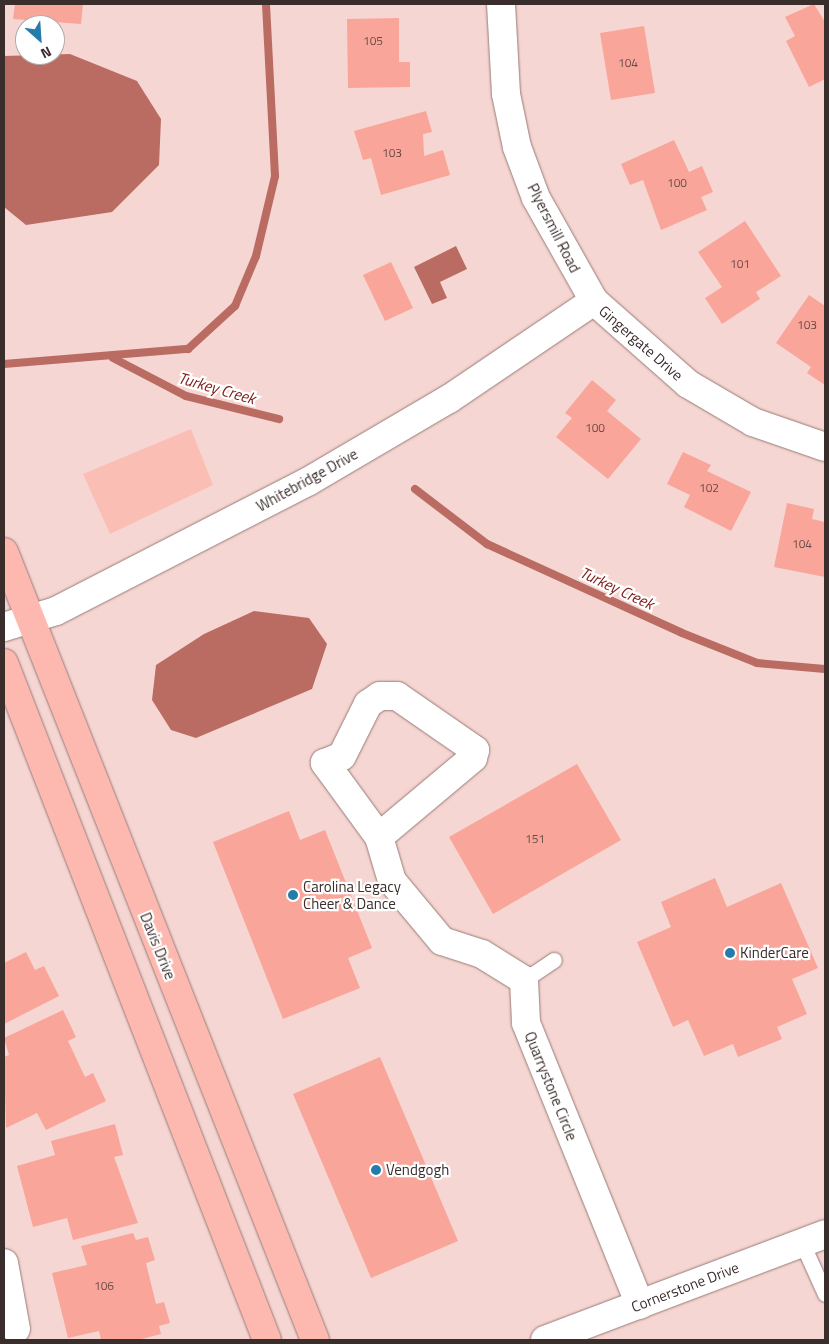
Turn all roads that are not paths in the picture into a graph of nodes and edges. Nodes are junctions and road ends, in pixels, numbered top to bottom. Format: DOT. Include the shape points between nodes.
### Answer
graph roads {
  1 [pos="501,4"];
  2 [pos="594,301"];
  3 [pos="825,447"];
  4 [pos="4,552"];
  5 [pos="30,620"];
  6 [pos="4,628"];
  7 [pos="4,663"];
  8 [pos="379,837"];
  9 [pos="554,960"];
  10 [pos="524,980"];
  11 [pos="813,1238"];
  12 [pos="4,1263"];
  13 [pos="825,1294"];
  14 [pos="640,1305"];
  15 [pos="13,1331"];
  16 [pos="552,1339"];
  17 [pos="267,1340"];
  18 [pos="315,1340"];
  1 -- 2 [label="street, Plyersmill Road" via="506,94 517,147 536,198"];
  2 -- 3 [label="street, Gingergate Drive" via="688,384 753,422"];
  2 -- 5 [label="street, Whitebridge Drive" via="449,399 309,481 56,611"];
  4 -- 5 [label="main road, Davis Drive"];
  5 -- 6 [label="street, Whitebridge Drive"];
  5 -- 18 [label="main road, Davis Drive"];
  7 -- 17 [label="main road"];
  8 -- 8 [label="street" via="473,758 474,750 397,696 380,696 368,704 342,756 325,763"];
  8 -- 10 [label="street" via="392,881 442,941 482,954"];
  9 -- 10 [label="lane"];
  10 -- 14 [label="street, Quarrystone Circle" via="526,1023"];
  11 -- 13 [label="lane"];
  11 -- 14 [label="street, Cornerstone Drive"];
  12 -- 15 [label="street"];
  14 -- 16 [label="street, Cornerstone Drive"];
}
